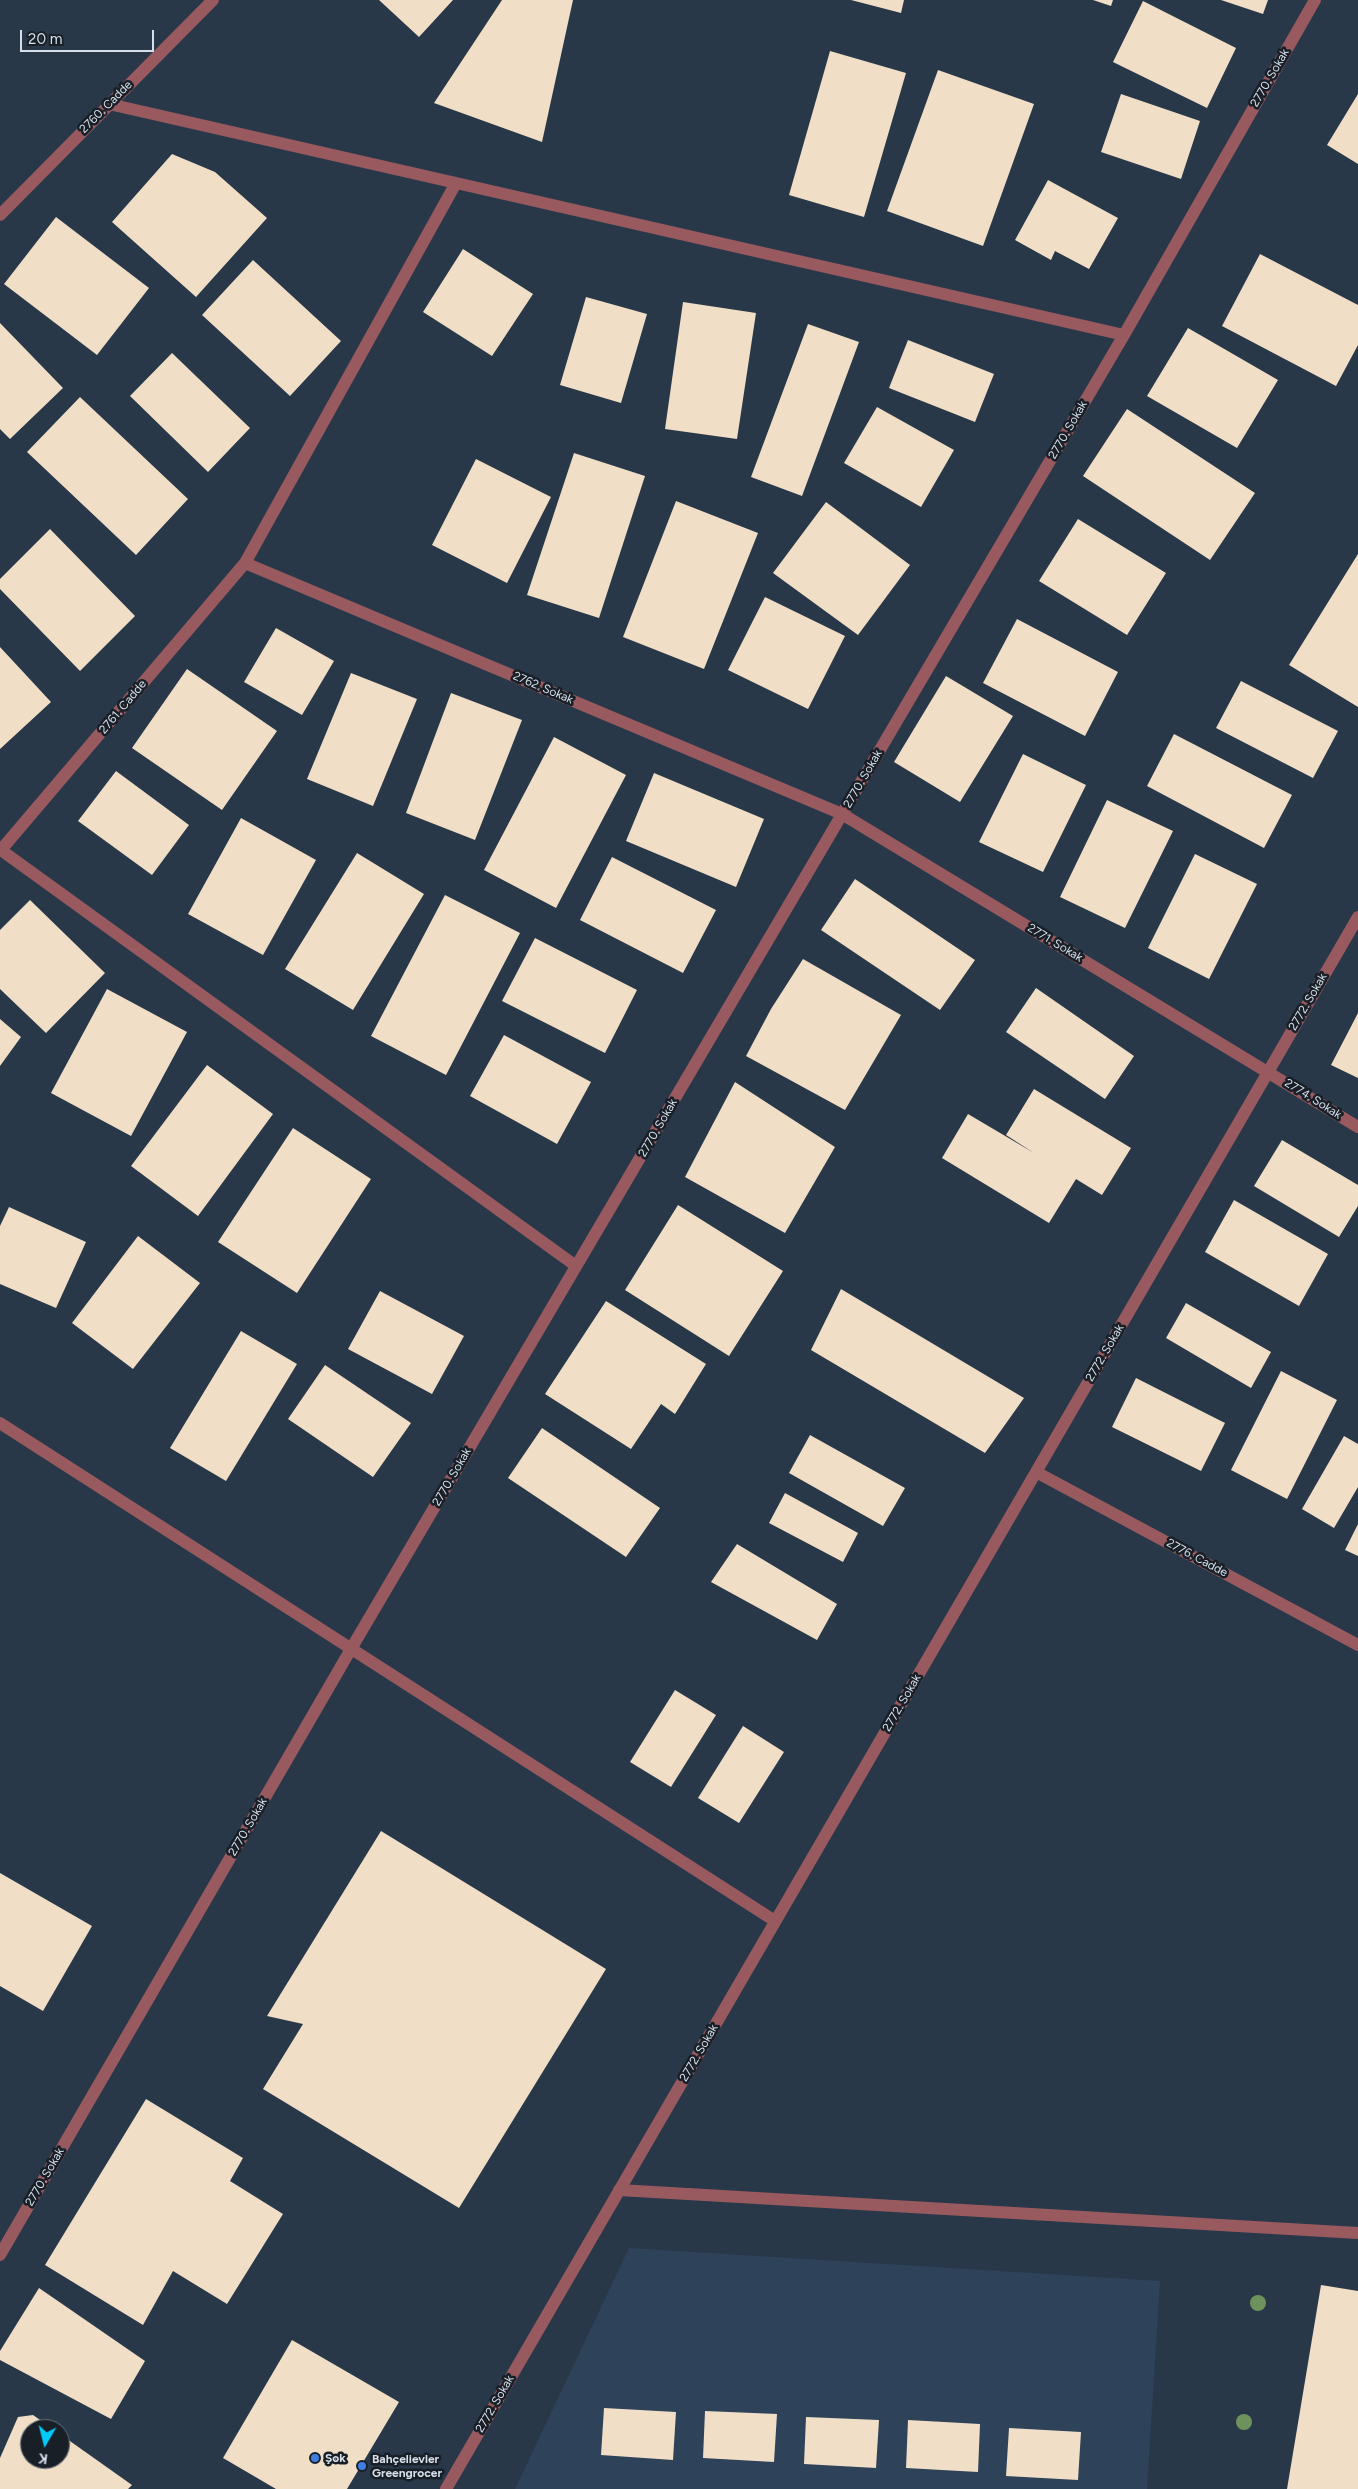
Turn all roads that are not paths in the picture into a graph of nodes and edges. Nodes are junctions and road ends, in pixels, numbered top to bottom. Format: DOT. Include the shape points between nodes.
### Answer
graph roads {
  1 [pos="212,0"];
  2 [pos="1315,0"];
  3 [pos="109,104"];
  4 [pos="456,183"];
  5 [pos="0,215"];
  6 [pos="1124,334"];
  7 [pos="245,563"];
  8 [pos="842,814"];
  9 [pos="1,850"];
  10 [pos="1358,917"];
  11 [pos="1268,1072"];
  12 [pos="1358,1126"];
  13 [pos="576,1266"];
  14 [pos="0,1422"];
  15 [pos="1036,1472"];
  16 [pos="1358,1645"];
  17 [pos="352,1649"];
  18 [pos="775,1921"];
  19 [pos="619,2190"];
  20 [pos="1358,2233"];
  21 [pos="0,2255"];
  22 [pos="446,2489"];
  1 -- 3 [label="street, 2760. Cadde"];
  2 -- 6 [label="street, 2770. Sokak"];
  3 -- 4 [label="street"];
  3 -- 5 [label="street, 2760. Cadde"];
  4 -- 6 [label="street"];
  4 -- 7 [label="street, 2761. Cadde"];
  6 -- 8 [label="street, 2770. Sokak"];
  7 -- 8 [label="street, 2762. Sokak"];
  7 -- 9 [label="street, 2761. Cadde"];
  8 -- 11 [label="street, 2771. Sokak"];
  8 -- 13 [label="street, 2770. Sokak"];
  9 -- 13 [label="street"];
  10 -- 11 [label="street, 2772. Sokak"];
  11 -- 12 [label="street, 2774. Sokak"];
  11 -- 15 [label="street, 2772. Sokak"];
  13 -- 17 [label="street, 2770. Sokak"];
  14 -- 17 [label="street"];
  15 -- 16 [label="street, 2776. Cadde"];
  15 -- 18 [label="street, 2772. Sokak"];
  17 -- 18 [label="street"];
  17 -- 21 [label="street, 2770. Sokak"];
  18 -- 19 [label="street, 2772. Sokak"];
  19 -- 20 [label="street"];
  19 -- 22 [label="street, 2772. Sokak"];
}
